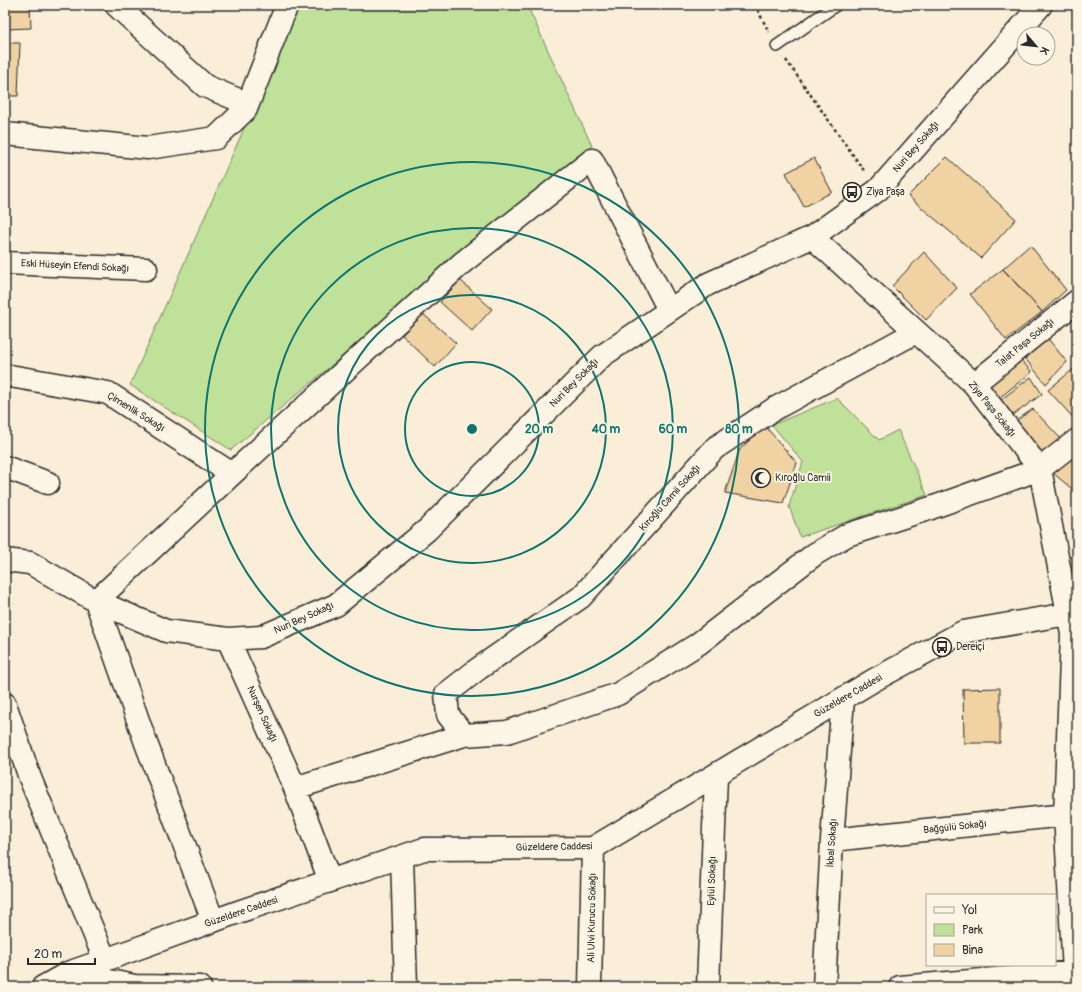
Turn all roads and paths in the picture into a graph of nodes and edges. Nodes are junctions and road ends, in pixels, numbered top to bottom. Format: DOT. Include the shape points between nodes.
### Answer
graph roads {
  1 [pos="116,5"];
  2 [pos="288,5"];
  3 [pos="755,5"];
  4 [pos="836,5"];
  5 [pos="1041,5"];
  6 [pos="777,46"];
  7 [pos="248,104"];
  8 [pos="5,134"];
  9 [pos="878,190"];
  10 [pos="812,237"];
  11 [pos="5,263"];
  12 [pos="146,269"];
  13 [pos="1077,301"];
  14 [pos="669,310"];
  15 [pos="916,332"];
  16 [pos="5,376"];
  17 [pos="974,384"];
  18 [pos="1077,440"];
  19 [pos="5,467"];
  20 [pos="1040,470"];
  21 [pos="232,474"];
  22 [pos="48,483"];
  23 [pos="5,560"];
  24 [pos="96,601"];
  25 [pos="1074,623"];
  26 [pos="228,639"];
  27 [pos="843,699"];
  28 [pos="5,704"];
  29 [pos="464,735"];
  30 [pos="716,775"];
  31 [pos="295,788"];
  32 [pos="1071,815"];
  33 [pos="832,840"];
  34 [pos="593,848"];
  35 [pos="402,857"];
  36 [pos="330,881"];
  37 [pos="213,921"];
  38 [pos="105,960"];
  39 [pos="1075,972"];
  40 [pos="68,973"];
  41 [pos="43,987"];
  42 [pos="200,987"];
  43 [pos="406,987"];
  44 [pos="590,987"];
  45 [pos="708,987"];
  46 [pos="824,987"];
  47 [pos="900,987"];
  1 -- 7 [label="street" via="205,86"];
  2 -- 7 [label="street"];
  3 -- 6 [label="path"];
  4 -- 6 [label="lane"];
  5 -- 9 [label="street, Nuri Bey Sokağı"];
  6 -- 9 [label="path"];
  7 -- 8 [label="street" via="216,138 148,148"];
  9 -- 10 [label="street, Nuri Bey Sokağı"];
  10 -- 14 [label="street, Nuri Bey Sokağı" via="708,284"];
  10 -- 15 [label="street, Ziya Paşa Sokağı"];
  11 -- 12 [label="street, Eski Hüseyin Efendi Sokağı"];
  13 -- 17 [label="street, Talat Paşa Sokağı"];
  14 -- 21 [label="street" via="592,160 462,263"];
  14 -- 26 [label="street, Nuri Bey Sokağı" via="602,356 427,530 336,605 261,637"];
  15 -- 17 [label="street, Ziya Paşa Sokağı"];
  15 -- 29 [label="street, Kıroğlu Camii Sokağı" via="774,409 715,448 581,597 446,694 448,715"];
  16 -- 21 [label="street, Çimenlik Sokağı" via="108,393"];
  17 -- 20 [label="street, Ziya Paşa Sokağı"];
  18 -- 20 [label="street"];
  19 -- 22 [label="street"];
  20 -- 25 [label="street, Ziya Paşa Sokağı"];
  20 -- 29 [label="street" via="847,535 815,554 698,644 618,694 507,732"];
  21 -- 24 [label="street"];
  23 -- 24 [label="street, Nuri Bey Sokağı" via="30,563"];
  24 -- 26 [label="street, Nuri Bey Sokağı" via="166,631"];
  24 -- 37 [label="street"];
  25 -- 27 [label="street, Güzeldere Caddesi" via="963,632"];
  25 -- 32 [label="street, Ziya Paşa Sokağı"];
  26 -- 31 [label="street, Nurşen Sokağı"];
  27 -- 30 [label="street, Güzeldere Caddesi"];
  27 -- 33 [label="street, İkbal Sokağı"];
  28 -- 38 [label="street" via="30,778"];
  29 -- 31 [label="street"];
  30 -- 34 [label="street, Güzeldere Caddesi"];
  30 -- 45 [label="street, Eylül Sokağı"];
  31 -- 36 [label="street, Nurşen Sokağı"];
  32 -- 33 [label="street, Bağgülü Sokağı"];
  32 -- 39 [label="street, Ziya Paşa Sokağı"];
  33 -- 46 [label="street, İkbal Sokağı"];
  34 -- 35 [label="street, Güzeldere Caddesi" via="424,849"];
  34 -- 44 [label="street, Ali Ulvi Kurucu Sokağı"];
  35 -- 36 [label="street, Güzeldere Caddesi"];
  35 -- 43 [label="street"];
  36 -- 37 [label="street, Güzeldere Caddesi"];
  37 -- 38 [label="street, Güzeldere Caddesi"];
  38 -- 40 [label="street, Güzeldere Caddesi"];
  39 -- 47 [label="street"];
  40 -- 41 [label="street, Güzeldere Caddesi"];
  40 -- 42 [label="street" via="135,986"];
}
